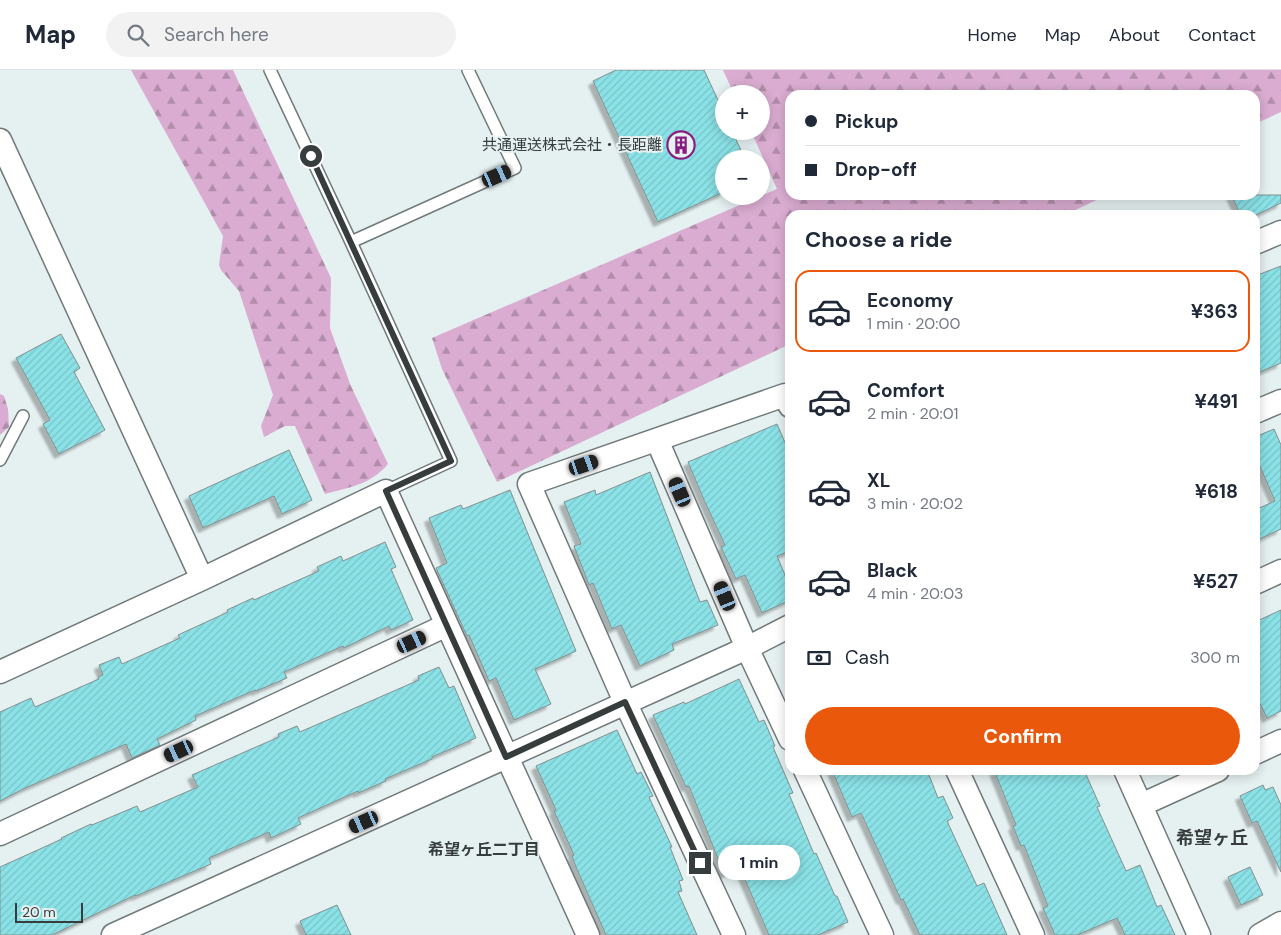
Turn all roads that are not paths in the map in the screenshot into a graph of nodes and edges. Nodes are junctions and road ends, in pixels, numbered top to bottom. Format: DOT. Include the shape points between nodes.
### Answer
graph roads {
  1 [pos="270,70"];
  2 [pos="468,70"];
  3 [pos="0,140"];
  4 [pos="1281,232"];
  5 [pos="1260,241"];
  6 [pos="351,242"];
  7 [pos="785,395"];
  8 [pos="1281,401"];
  9 [pos="1260,410"];
  10 [pos="23,416"];
  11 [pos="657,440"];
  12 [pos="0,460"];
  13 [pos="386,491"];
  14 [pos="1281,571"];
  15 [pos="202,579"];
  16 [pos="1260,581"];
  17 [pos="447,626"];
  18 [pos="785,629"];
  19 [pos="747,648"];
  20 [pos="0,672"];
  21 [pos="625,702"];
  22 [pos="785,728"];
  23 [pos="1281,741"];
  24 [pos="1260,751"];
  25 [pos="506,757"];
  26 [pos="806,775"];
  27 [pos="959,775"];
  28 [pos="1127,775"];
  29 [pos="1207,775"];
  30 [pos="1141,805"];
  31 [pos="0,834"];
  32 [pos="1281,923"];
  33 [pos="113,935"];
  34 [pos="588,935"];
  35 [pos="734,935"];
  36 [pos="882,935"];
  37 [pos="1033,935"];
  38 [pos="1199,935"];
  39 [pos="1260,935"];
  1 -- 6 [label="lane"];
  2 -- 6 [label="lane" via="515,168"];
  3 -- 15 [label="street"];
  4 -- 5 [label="street"];
  6 -- 13 [label="lane" via="451,461"];
  7 -- 11 [label="street"];
  8 -- 9 [label="street"];
  10 -- 12 [label="lane"];
  11 -- 19 [label="street"];
  11 -- 21 [label="street" via="529,484"];
  13 -- 15 [label="street"];
  13 -- 17 [label="street"];
  14 -- 16 [label="street"];
  15 -- 20 [label="street"];
  17 -- 25 [label="street"];
  17 -- 31 [label="street"];
  18 -- 19 [label="street"];
  19 -- 21 [label="street"];
  19 -- 22 [label="street"];
  21 -- 25 [label="street"];
  21 -- 35 [label="street"];
  23 -- 24 [label="street"];
  25 -- 33 [label="street"];
  25 -- 34 [label="street"];
  26 -- 36 [label="street"];
  27 -- 37 [label="street"];
  28 -- 30 [label="street"];
  29 -- 30 [label="street"];
  30 -- 38 [label="street"];
  32 -- 39 [label="street"];
}
